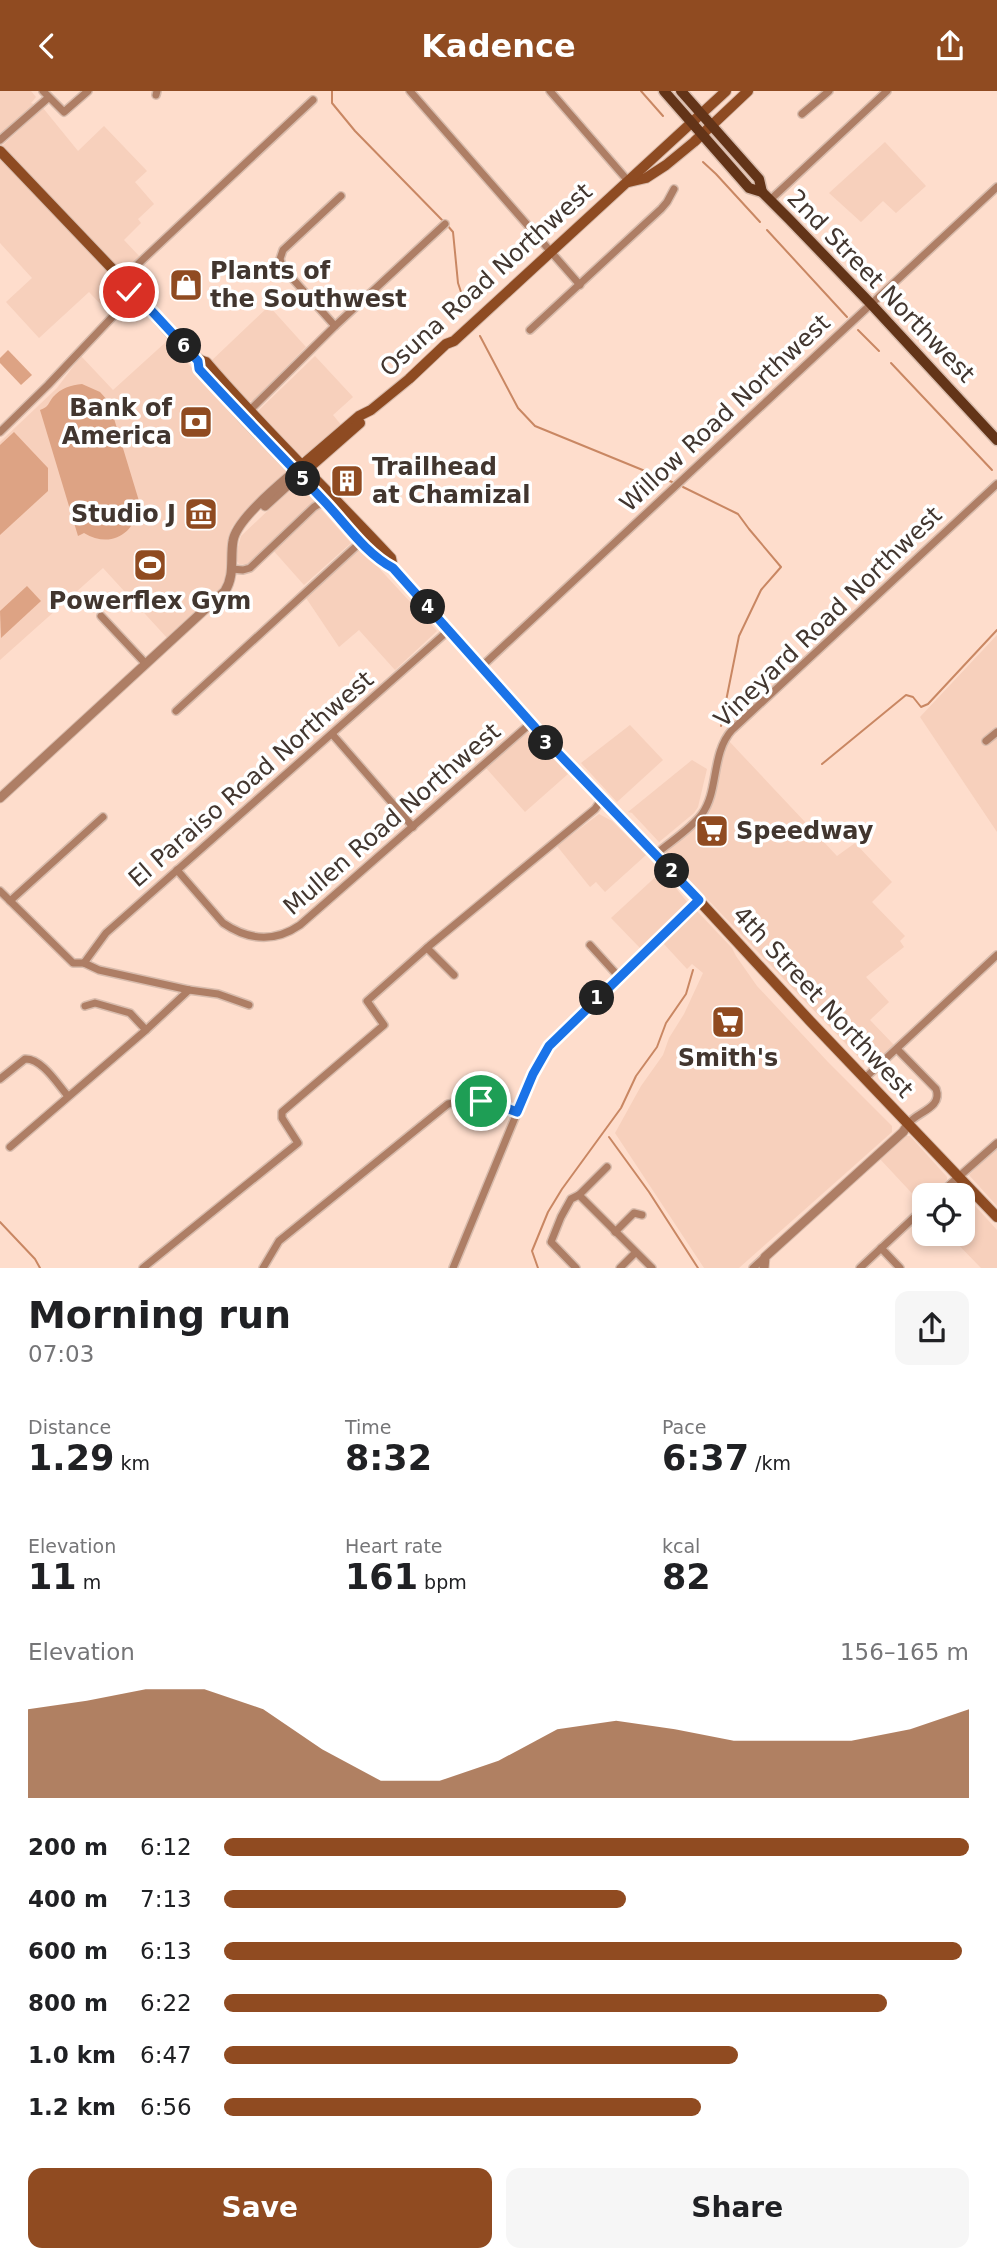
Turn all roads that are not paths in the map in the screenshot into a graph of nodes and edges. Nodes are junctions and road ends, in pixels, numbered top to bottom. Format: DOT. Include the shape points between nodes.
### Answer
graph roads {
  1 [pos="43,91"];
  2 [pos="88,91"];
  3 [pos="410,91"];
  4 [pos="550,91"];
  5 [pos="664,91"];
  6 [pos="681,91"];
  7 [pos="726,91"];
  8 [pos="748,91"];
  9 [pos="829,91"];
  10 [pos="887,91"];
  11 [pos="48,98"];
  12 [pos="313,100"];
  13 [pos="802,114"];
  14 [pos="702,115"];
  15 [pos="692,124"];
  16 [pos="711,125"];
  17 [pos="701,135"];
  18 [pos="0,140"];
  19 [pos="0,151"];
  20 [pos="629,182"];
  21 [pos="997,187"];
  22 [pos="674,189"];
  23 [pos="341,196"];
  24 [pos="766,196"];
  25 [pos="445,224"];
  26 [pos="551,252"];
  27 [pos="122,279"];
  28 [pos="580,285"];
  29 [pos="135,293"];
  30 [pos="871,304"];
  31 [pos="335,326"];
  32 [pos="530,330"];
  33 [pos="246,414"];
  34 [pos="0,432"];
  35 [pos="997,440"];
  36 [pos="302,470"];
  37 [pos="997,484"];
  38 [pos="327,504"];
  39 [pos="365,538"];
  40 [pos="232,569"];
  41 [pos="102,616"];
  42 [pos="449,631"];
  43 [pos="146,664"];
  44 [pos="480,668"];
  45 [pos="176,711"];
  46 [pos="531,723"];
  47 [pos="997,732"];
  48 [pos="332,734"];
  49 [pos="986,741"];
  50 [pos="0,797"];
  51 [pos="602,799"];
  52 [pos="103,817"];
  53 [pos="413,827"];
  54 [pos="656,854"];
  55 [pos="177,870"];
  56 [pos="0,891"];
  57 [pos="699,900"];
  58 [pos="10,901"];
  59 [pos="590,945"];
  60 [pos="427,948"];
  61 [pos="997,955"];
  62 [pos="84,963"];
  63 [pos="454,975"];
  64 [pos="619,977"];
  65 [pos="189,990"];
  66 [pos="249,1005"];
  67 [pos="85,1006"];
  68 [pos="146,1030"];
  69 [pos="897,1049"];
  70 [pos="866,1078"];
  71 [pos="0,1079"];
  72 [pos="68,1096"];
  73 [pos="517,1112"];
  74 [pos="909,1123"];
  75 [pos="997,1143"];
  76 [pos="10,1147"];
  77 [pos="607,1167"];
  78 [pos="959,1177"];
  79 [pos="952,1183"];
  80 [pos="582,1192"];
  81 [pos="642,1215"];
  82 [pos="997,1217"];
  83 [pos="912,1219"];
  84 [pos="615,1232"];
  85 [pos="881,1248"];
  86 [pos="635,1253"];
  87 [pos="765,1257"];
  88 [pos="143,1268"];
  89 [pos="263,1268"];
  90 [pos="453,1268"];
  91 [pos="576,1268"];
  92 [pos="620,1268"];
  93 [pos="652,1268"];
  94 [pos="753,1268"];
  95 [pos="764,1268"];
  96 [pos="860,1268"];
  97 [pos="900,1268"];
  1 -- 11 [label="street"];
  2 -- 11 [label="street" via="64,112"];
  3 -- 26 [label="street"];
  4 -- 20 [label="street"];
  5 -- 15 [label="main road, 2nd Street Northwest"];
  6 -- 14 [label="main road, 2nd Street Northwest"];
  7 -- 14 [label="main road, Osuna Road Northwest"];
  8 -- 16 [label="main road, Osuna Road Northwest"];
  9 -- 13 [label="street"];
  10 -- 24 [label="street"];
  11 -- 18 [label="street"];
  12 -- 27 [label="street"];
  14 -- 15 [label="main road, Osuna Road Northwest"];
  14 -- 16 [label="main road, 2nd Street Northwest"];
  15 -- 17 [label="main road, 2nd Street Northwest"];
  15 -- 20 [label="main road, Osuna Road Northwest"];
  16 -- 17 [label="main road, Osuna Road Northwest"];
  16 -- 24 [label="main road, 2nd Street Northwest" via="760,179"];
  17 -- 20 [label="main road, Osuna Road Northwest" via="666,165"];
  17 -- 24 [label="main road, 2nd Street Northwest" via="749,188"];
  19 -- 27 [label="main road"];
  20 -- 26 [label="main road, Osuna Road Northwest"];
  21 -- 30 [label="street, Willow Road Northwest"];
  22 -- 28 [label="street" via="661,209"];
  23 -- 31 [label="street" via="283,250 280,259"];
  24 -- 30 [label="main road, 2nd Street Northwest"];
  25 -- 31 [label="street"];
  26 -- 28 [label="street"];
  26 -- 36 [label="main road, Osuna Road Northwest" via="449,350 371,409 349,435"];
  27 -- 29 [label="main road" via="123,286"];
  28 -- 32 [label="street"];
  29 -- 33 [label="main road" via="198,361 206,362"];
  29 -- 34 [label="street"];
  30 -- 35 [label="main road, 2nd Street Northwest"];
  30 -- 44 [label="street, Willow Road Northwest"];
  31 -- 33 [label="street"];
  33 -- 36 [label="main road"];
  36 -- 38 [label="main road"];
  36 -- 39 [label="main road" via="354,519"];
  36 -- 40 [label="street, Osuna Road Northwest" via="253,510 234,537"];
  37 -- 54 [label="street, Vineyard Road Northwest" via="732,730 722,744 703,813"];
  38 -- 39 [label="main road"];
  38 -- 40 [label="street" via="317,505 250,568"];
  39 -- 42 [label="main road" via="391,558 393,568"];
  39 -- 45 [label="street"];
  40 -- 43 [label="street" via="225,591"];
  41 -- 43 [label="street"];
  42 -- 44 [label="main road"];
  42 -- 48 [label="street, El Paraiso Road Northwest"];
  43 -- 50 [label="street"];
  44 -- 46 [label="main road"];
  46 -- 51 [label="main road, 4th Street Northwest"];
  46 -- 53 [label="street, Mullen Road Northwest"];
  47 -- 49 [label="street"];
  48 -- 53 [label="street"];
  48 -- 55 [label="street, El Paraiso Road Northwest"];
  51 -- 54 [label="main road, 4th Street Northwest"];
  51 -- 60 [label="street"];
  52 -- 58 [label="street"];
  53 -- 55 [label="street, Mullen Road Northwest" via="300,925 276,937 251,937 223,923"];
  54 -- 57 [label="main road, 4th Street Northwest"];
  55 -- 62 [label="street, El Paraiso Road Northwest" via="106,933"];
  56 -- 58 [label="street"];
  57 -- 64 [label="street"];
  57 -- 70 [label="main road, 4th Street Northwest"];
  58 -- 62 [label="street" via="73,963"];
  59 -- 64 [label="street"];
  60 -- 63 [label="street"];
  60 -- 88 [label="street" via="367,1001 384,1024 282,1112 298,1143"];
  61 -- 69 [label="street"];
  62 -- 65 [label="street"];
  64 -- 73 [label="street" via="549,1046"];
  65 -- 66 [label="street"];
  65 -- 68 [label="street"];
  67 -- 68 [label="street" via="95,1003 130,1013"];
  68 -- 72 [label="street"];
  69 -- 70 [label="street"];
  69 -- 74 [label="street" via="939,1095"];
  70 -- 74 [label="main road, 4th Street Northwest"];
  71 -- 72 [label="street" via="30,1058"];
  72 -- 76 [label="street"];
  73 -- 89 [label="street" via="481,1101 448,1104 279,1241"];
  73 -- 90 [label="street"];
  74 -- 78 [label="main road, 4th Street Northwest"];
  74 -- 87 [label="street"];
  75 -- 78 [label="street"];
  77 -- 80 [label="street"];
  78 -- 79 [label="street"];
  78 -- 82 [label="main road, 4th Street Northwest"];
  80 -- 84 [label="street"];
  80 -- 91 [label="street" via="571,1199 551,1242"];
  81 -- 84 [label="street" via="634,1213"];
  83 -- 85 [label="street"];
  84 -- 86 [label="street"];
  85 -- 96 [label="street"];
  85 -- 97 [label="street"];
  86 -- 92 [label="street"];
  86 -- 93 [label="street"];
  87 -- 94 [label="street"];
  87 -- 95 [label="street"];
}
